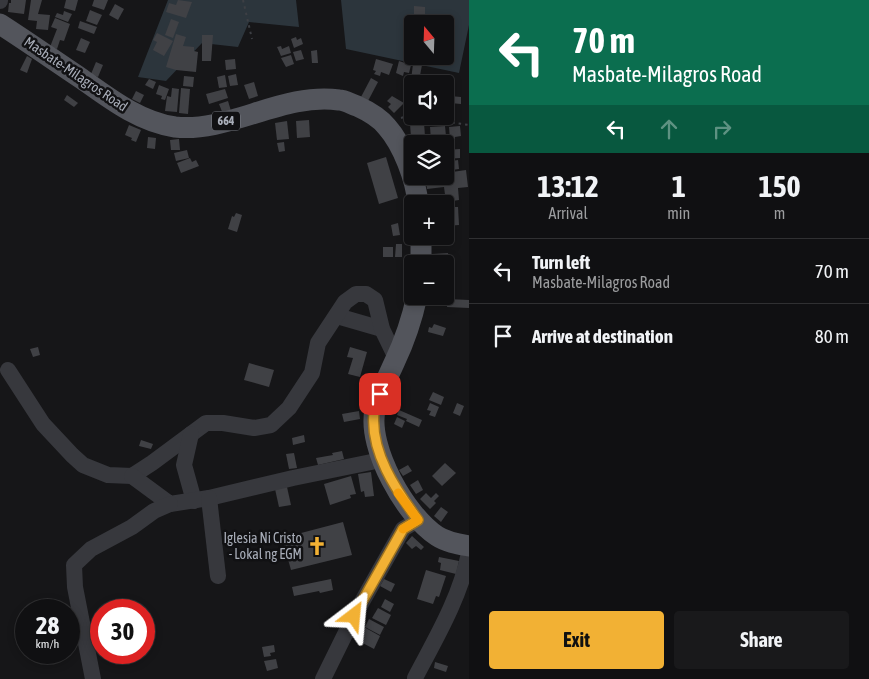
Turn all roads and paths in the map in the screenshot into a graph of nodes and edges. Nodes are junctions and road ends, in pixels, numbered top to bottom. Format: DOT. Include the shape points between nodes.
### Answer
graph roads {
  1 [pos="243,0"];
  2 [pos="0,24"];
  3 [pos="252,39"];
  4 [pos="385,125"];
  5 [pos="469,125"];
  6 [pos="416,195"];
  7 [pos="416,305"];
  8 [pos="338,316"];
  9 [pos="382,329"];
  10 [pos="396,358"];
  11 [pos="8,370"];
  12 [pos="191,434"];
  13 [pos="381,460"];
  14 [pos="132,476"];
  15 [pos="202,499"];
  16 [pos="170,504"];
  17 [pos="418,520"];
  18 [pos="469,546"];
  19 [pos="469,553"];
  20 [pos="218,576"];
  21 [pos="415,678"];
  22 [pos="93,679"];
  23 [pos="324,679"];
  1 -- 3 [label="path"];
  2 -- 4 [label="main road, Masbate-Milagros Road / 664" via="126,109 153,121 176,127 208,126 312,99 340,100 363,109"];
  4 -- 5 [label="path" via="407,116"];
  4 -- 6 [label="main road, Masbate-Milagros Road / 664" via="396,138 407,161"];
  7 -- 10 [label="main road"];
  8 -- 9 [label="street"];
  8 -- 9 [label="street" via="351,297 366,294 374,300"];
  8 -- 12 [label="street" via="318,343 312,373 289,408 271,424 254,428 206,424"];
  9 -- 10 [label="street"];
  10 -- 13 [label="main road" via="374,413"];
  11 -- 14 [label="street" via="43,424 72,455 83,464 108,475"];
  12 -- 14 [label="street"];
  12 -- 15 [label="street" via="184,465"];
  13 -- 15 [label="street"];
  13 -- 17 [label="main road" via="399,494"];
  14 -- 16 [label="street"];
  15 -- 16 [label="street"];
  15 -- 20 [label="street"];
  16 -- 22 [label="street" via="91,549 74,565 75,587"];
  17 -- 18 [label="main road" via="437,536"];
  17 -- 23 [label="street" via="403,529 354,616"];
  19 -- 21 [label="street" via="449,613"];
}
